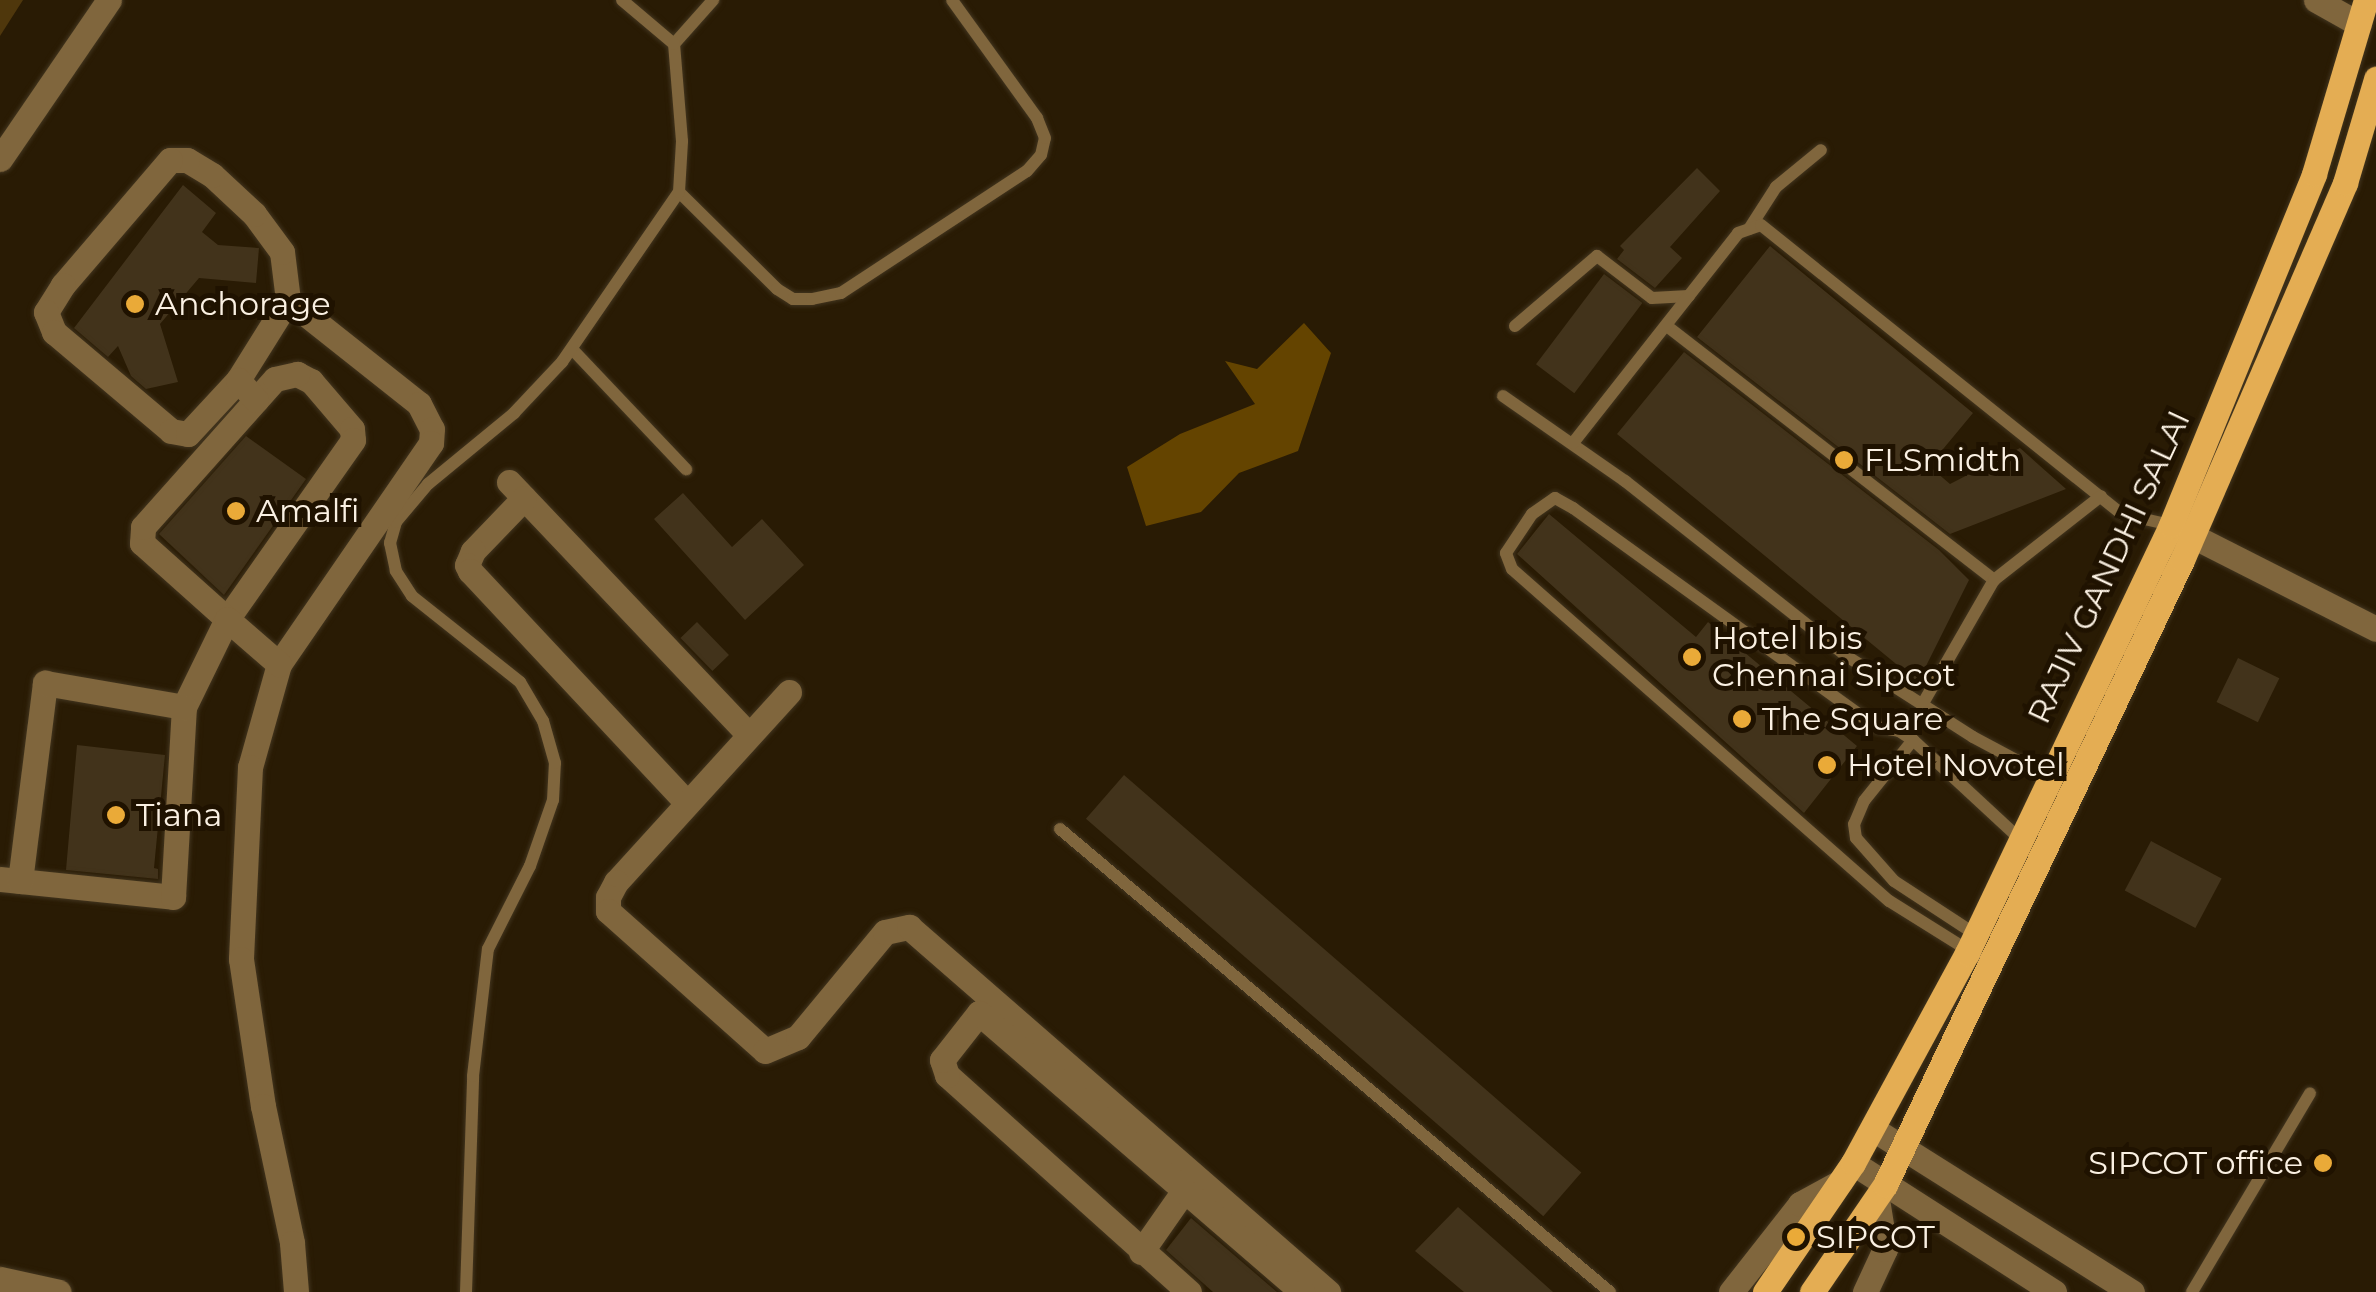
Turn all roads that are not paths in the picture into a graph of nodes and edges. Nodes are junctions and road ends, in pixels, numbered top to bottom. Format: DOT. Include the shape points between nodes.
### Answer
graph roads {
  1 [pos="109,0"];
  2 [pos="622,0"];
  3 [pos="713,0"];
  4 [pos="952,0"];
  5 [pos="2316,0"];
  6 [pos="2363,12"];
  7 [pos="674,44"];
  8 [pos="2376,79"];
  9 [pos="1821,150"];
  10 [pos="0,159"];
  11 [pos="680,192"];
  12 [pos="1749,228"];
  13 [pos="1688,296"];
  14 [pos="288,300"];
  15 [pos="1515,326"];
  16 [pos="1668,327"];
  17 [pos="572,349"];
  18 [pos="238,380"];
  19 [pos="1502,396"];
  20 [pos="256,400"];
  21 [pos="1573,444"];
  22 [pos="686,469"];
  23 [pos="2101,496"];
  24 [pos="2182,530"];
  25 [pos="1994,580"];
  26 [pos="227,618"];
  27 [pos="2376,629"];
  28 [pos="279,664"];
  29 [pos="789,692"];
  30 [pos="1922,706"];
  31 [pos="184,707"];
  32 [pos="747,733"];
  33 [pos="1913,740"];
  34 [pos="2048,777"];
  35 [pos="686,802"];
  36 [pos="1060,829"];
  37 [pos="2019,838"];
  38 [pos="10,880"];
  39 [pos="1977,951"];
  40 [pos="2310,1093"];
  41 [pos="1873,1129"];
  42 [pos="1903,1148"];
  43 [pos="1846,1173"];
  44 [pos="1183,1192"];
  45 [pos="1881,1192"];
  46 [pos="1141,1252"];
  47 [pos="0,1280"];
  48 [pos="59,1292"];
  49 [pos="296,1292"];
  50 [pos="466,1292"];
  51 [pos="1188,1292"];
  52 [pos="1302,1292"];
  53 [pos="1328,1292"];
  54 [pos="1610,1292"];
  55 [pos="1731,1292"];
  56 [pos="1764,1292"];
  57 [pos="1812,1292"];
  58 [pos="1865,1292"];
  59 [pos="2054,1292"];
  60 [pos="2132,1292"];
  61 [pos="2192,1292"];
  1 -- 10 [label="street"];
  2 -- 7 [label="lane"];
  3 -- 7 [label="lane"];
  4 -- 11 [label="lane" via="1046,138 1027,170 841,293 812,299 793,299 776,289"];
  5 -- 6 [label="street"];
  6 -- 24 [label="main road, RAJIV GANDHI SALAI" via="2314,174"];
  7 -- 11 [label="lane"];
  8 -- 24 [label="main road, RAJIV GANDHI SALAI" via="2345,183"];
  9 -- 12 [label="lane" via="1776,187"];
  11 -- 17 [label="lane"];
  12 -- 13 [label="lane"];
  12 -- 23 [label="lane" via="1762,226"];
  13 -- 15 [label="lane" via="1652,298 1597,256"];
  13 -- 16 [label="lane"];
  14 -- 18 [label="street"];
  14 -- 18 [label="street" via="282,252 254,214 212,175 188,160 170,160 46,312 54,332 170,430 188,434"];
  14 -- 28 [label="street" via="419,404 432,429 431,444"];
  16 -- 21 [label="lane"];
  16 -- 25 [label="lane"];
  17 -- 22 [label="lane"];
  17 -- 50 [label="lane" via="514,412 428,484 396,522 390,544 412,596 520,682 543,721 555,763 553,800 530,866 488,948 474,1076"];
  18 -- 20 [label="street"];
  19 -- 21 [label="lane"];
  20 -- 26 [label="street" via="146,522 141,536 142,544"];
  20 -- 26 [label="street" via="275,379 297,374 352,429 353,440"];
  21 -- 30 [label="lane" via="1848,657"];
  23 -- 24 [label="lane" via="2122,514"];
  23 -- 25 [label="lane"];
  24 -- 27 [label="street"];
  24 -- 34 [label="main road, RAJIV GANDHI SALAI"];
  24 -- 39 [label="main road, RAJIV GANDHI SALAI"];
  25 -- 30 [label="lane"];
  26 -- 28 [label="street"];
  26 -- 31 [label="street"];
  28 -- 49 [label="street" via="250,767 241,959"];
  29 -- 32 [label="street"];
  30 -- 34 [label="lane"];
  31 -- 38 [label="street" via="45,684"];
  31 -- 38 [label="street" via="174,897"];
  32 -- 35 [label="street"];
  32 -- 35 [label="street" via="517,490 473,551 470,571"];
  33 -- 37 [label="lane"];
  33 -- 39 [label="lane" via="1864,801 1856,838 1894,882"];
  33 -- 39 [label="lane" via="1877,727 1556,498 1532,514 1506,554 1512,569 1889,901"];
  34 -- 37 [label="main road, RAJIV GANDHI SALAI"];
  35 -- 53 [label="street" via="616,882 608,911 765,1051 798,1037 884,932 909,927"];
  36 -- 54 [label="lane"];
  37 -- 39 [label="main road, RAJIV GANDHI SALAI"];
  39 -- 41 [label="main road, RAJIV GANDHI SALAI"];
  39 -- 42 [label="main road, RAJIV GANDHI SALAI"];
  40 -- 61 [label="lane"];
  41 -- 42 [label="street"];
  41 -- 43 [label="main road, RAJIV GANDHI SALAI"];
  42 -- 45 [label="main road, RAJIV GANDHI SALAI"];
  42 -- 60 [label="street"];
  43 -- 45 [label="street"];
  43 -- 55 [label="street" via="1800,1204"];
  43 -- 56 [label="main road, RAJIV GANDHI SALAI"];
  44 -- 46 [label="street"];
  44 -- 46 [label="street" via="988,1016 979,1012 946,1055 946,1075"];
  44 -- 52 [label="street"];
  45 -- 57 [label="main road, RAJIV GANDHI SALAI"];
  45 -- 58 [label="street" via="1885,1249"];
  45 -- 59 [label="street"];
  46 -- 51 [label="street"];
  47 -- 48 [label="street"];
}
